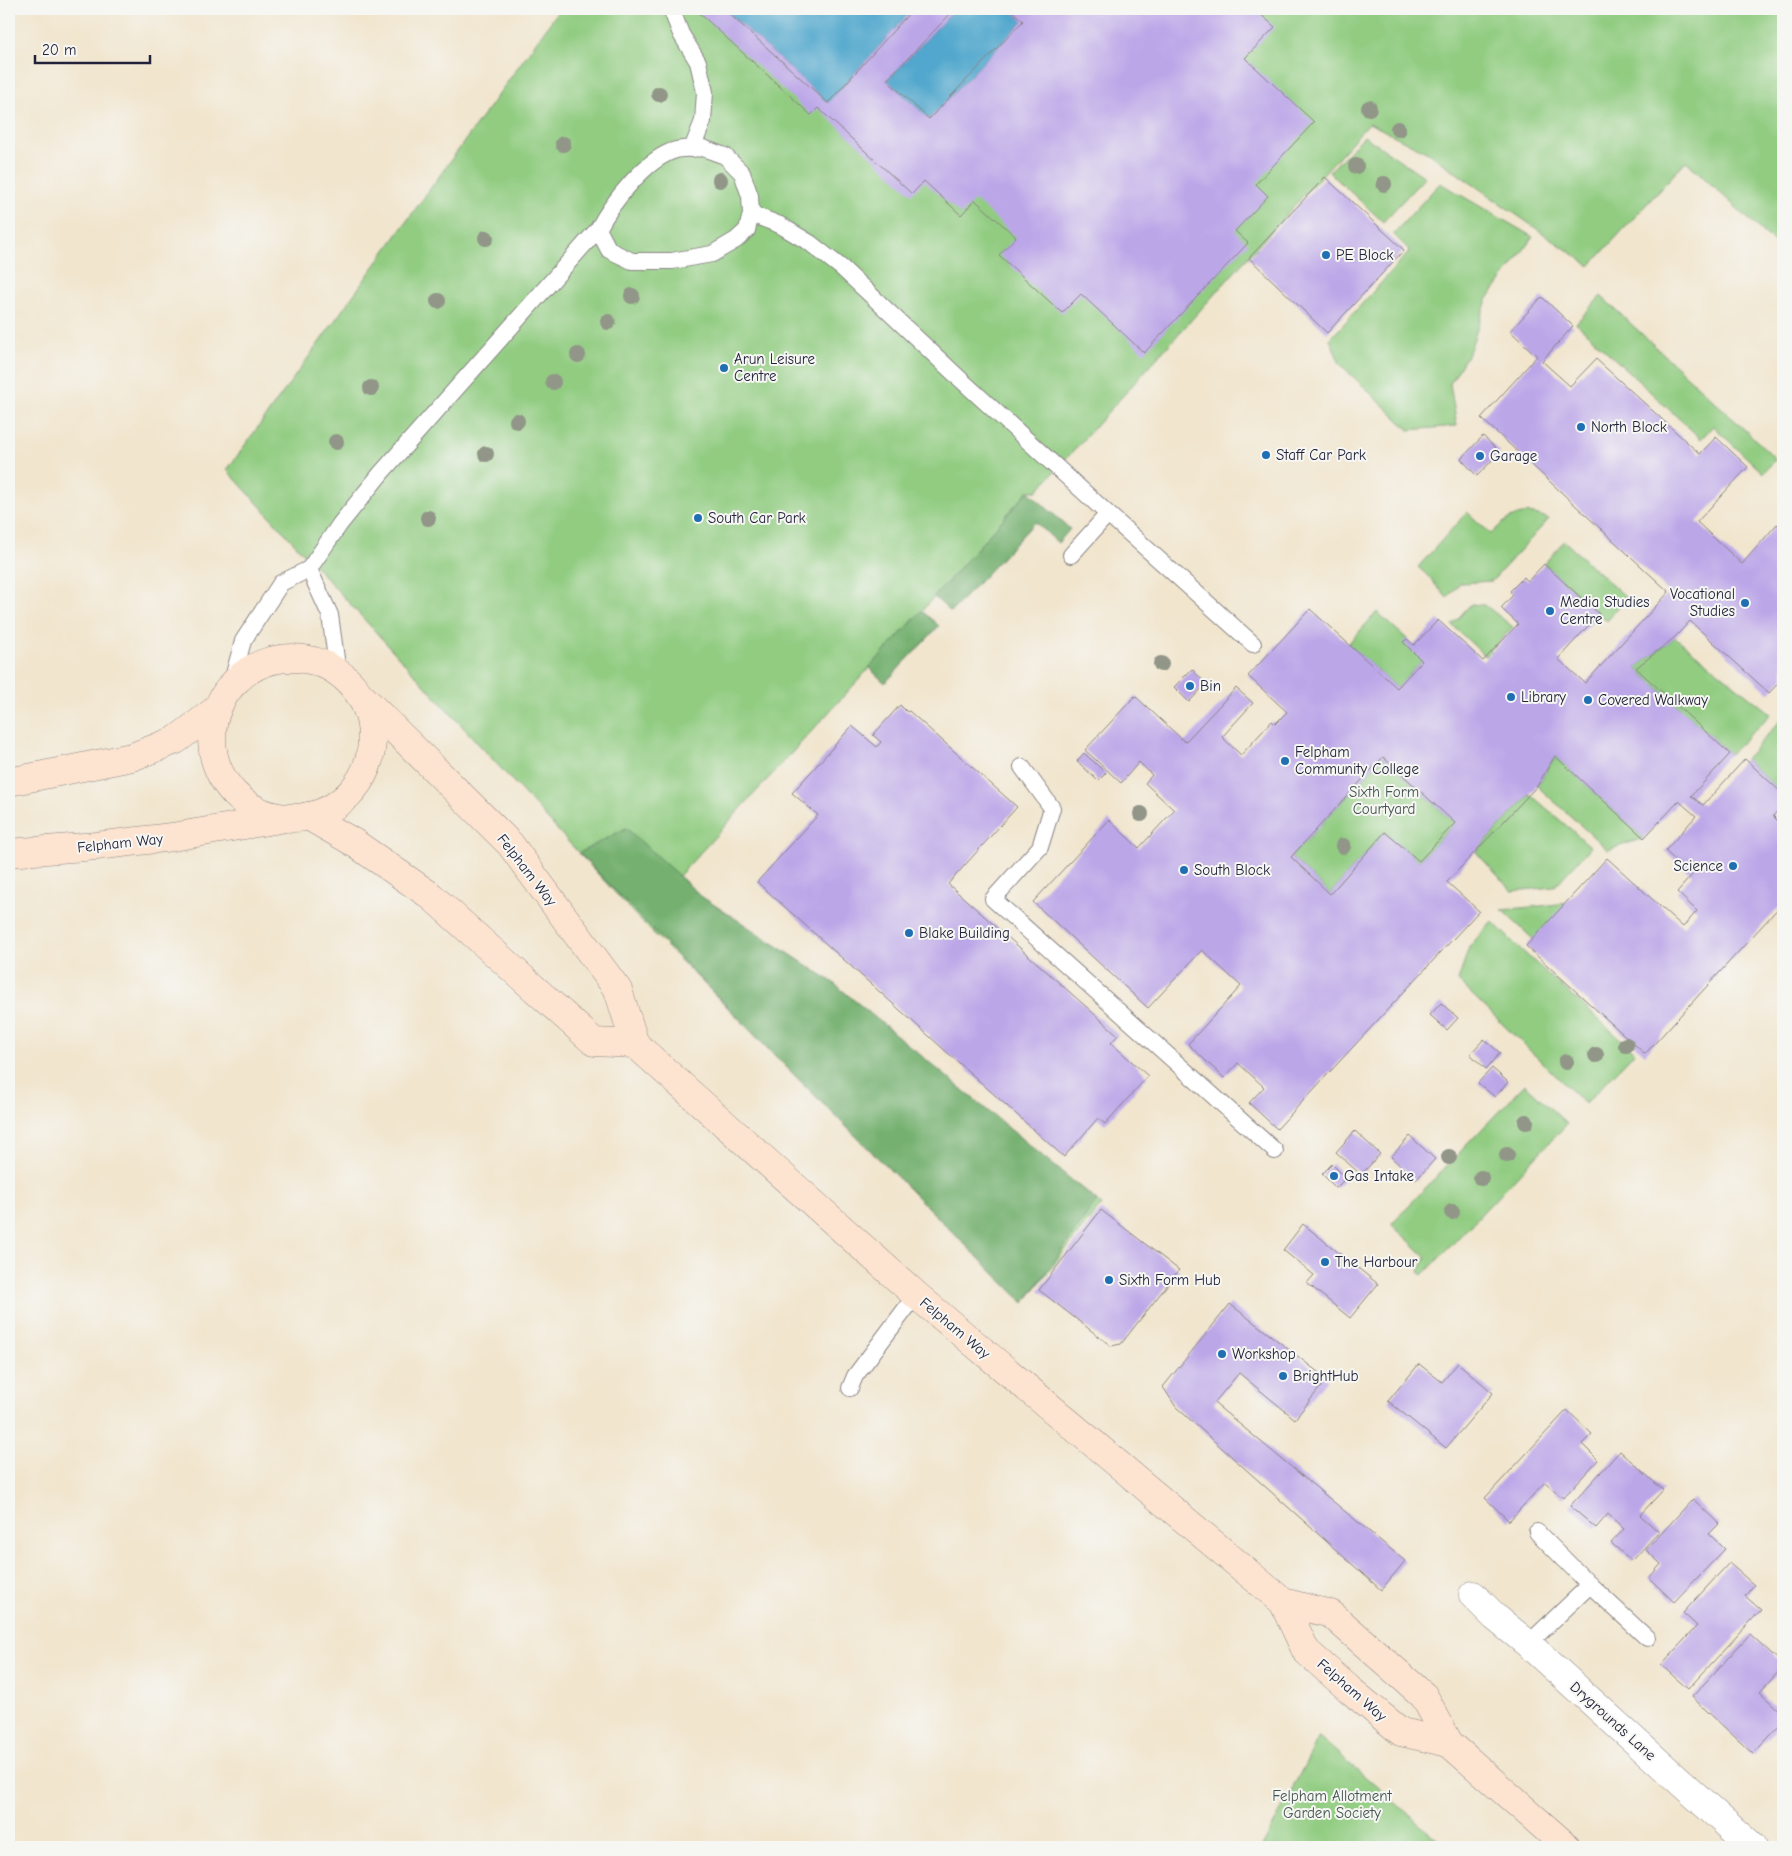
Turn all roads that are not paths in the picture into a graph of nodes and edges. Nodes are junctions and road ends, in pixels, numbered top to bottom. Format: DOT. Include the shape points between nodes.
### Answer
graph roads {
  1 [pos="672,9"];
  2 [pos="692,149"];
  3 [pos="751,214"];
  4 [pos="598,229"];
  5 [pos="1108,514"];
  6 [pos="1071,555"];
  7 [pos="309,569"];
  8 [pos="1253,644"];
  9 [pos="338,674"];
  10 [pos="231,685"];
  11 [pos="364,699"];
  12 [pos="216,709"];
  13 [pos="1022,767"];
  14 [pos="9,782"];
  15 [pos="298,817"];
  16 [pos="9,853"];
  17 [pos="635,1044"];
  18 [pos="1275,1151"];
  19 [pos="916,1295"];
  20 [pos="850,1388"];
  21 [pos="1537,1532"];
  22 [pos="1590,1585"];
  23 [pos="1473,1596"];
  24 [pos="1282,1602"];
  25 [pos="1647,1638"];
  26 [pos="1528,1644"];
  27 [pos="1449,1743"];
  28 [pos="1567,1847"];
  29 [pos="1752,1847"];
  1 -- 2 [label="lane" via="681,34 698,62 704,92 703,121"];
  2 -- 3 [label="lane" via="703,148 725,156 742,172 750,196"];
  2 -- 4 [label="lane" via="676,150 654,162 609,210"];
  3 -- 4 [label="lane" via="747,230 736,240 712,254 672,261 632,261 609,250"];
  3 -- 5 [label="lane" via="780,225 842,268"];
  4 -- 7 [label="lane" via="382,472"];
  5 -- 6 [label="lane"];
  5 -- 8 [label="lane"];
  7 -- 9 [label="lane" via="330,615"];
  7 -- 10 [label="lane" via="281,583 243,641"];
  9 -- 10 [label="main road, Felpham Way" via="326,665 301,658 276,659 252,668"];
  9 -- 11 [label="main road, Felpham Way"];
  10 -- 12 [label="main road, Felpham Way"];
  11 -- 15 [label="main road, Felpham Way" via="371,724 372,749 365,774 348,796 326,811"];
  11 -- 17 [label="main road, Felpham Way" via="510,844 618,990"];
  12 -- 14 [label="main road, Felpham Way" via="176,740 132,757"];
  12 -- 15 [label="main road, Felpham Way" via="211,735 215,763 227,787 248,805 272,817"];
  13 -- 18 [label="lane" via="1052,808 1040,847 993,900"];
  15 -- 16 [label="main road, Felpham Way" via="172,837"];
  15 -- 17 [label="main road, Felpham Way" via="353,842 431,896 594,1042"];
  17 -- 19 [label="main road, Felpham Way"];
  19 -- 20 [label="lane" via="855,1376"];
  19 -- 24 [label="main road, Felpham Way"];
  21 -- 22 [label="lane"];
  22 -- 25 [label="lane"];
  22 -- 26 [label="lane"];
  23 -- 26 [label="street, Drygrounds Lane"];
  24 -- 27 [label="main road, Felpham Way" via="1331,1614 1424,1696"];
  24 -- 27 [label="main road, Felpham Way" via="1306,1651 1349,1689 1401,1732"];
  26 -- 29 [label="street, Drygrounds Lane"];
  27 -- 28 [label="main road, Felpham Way"];
}
